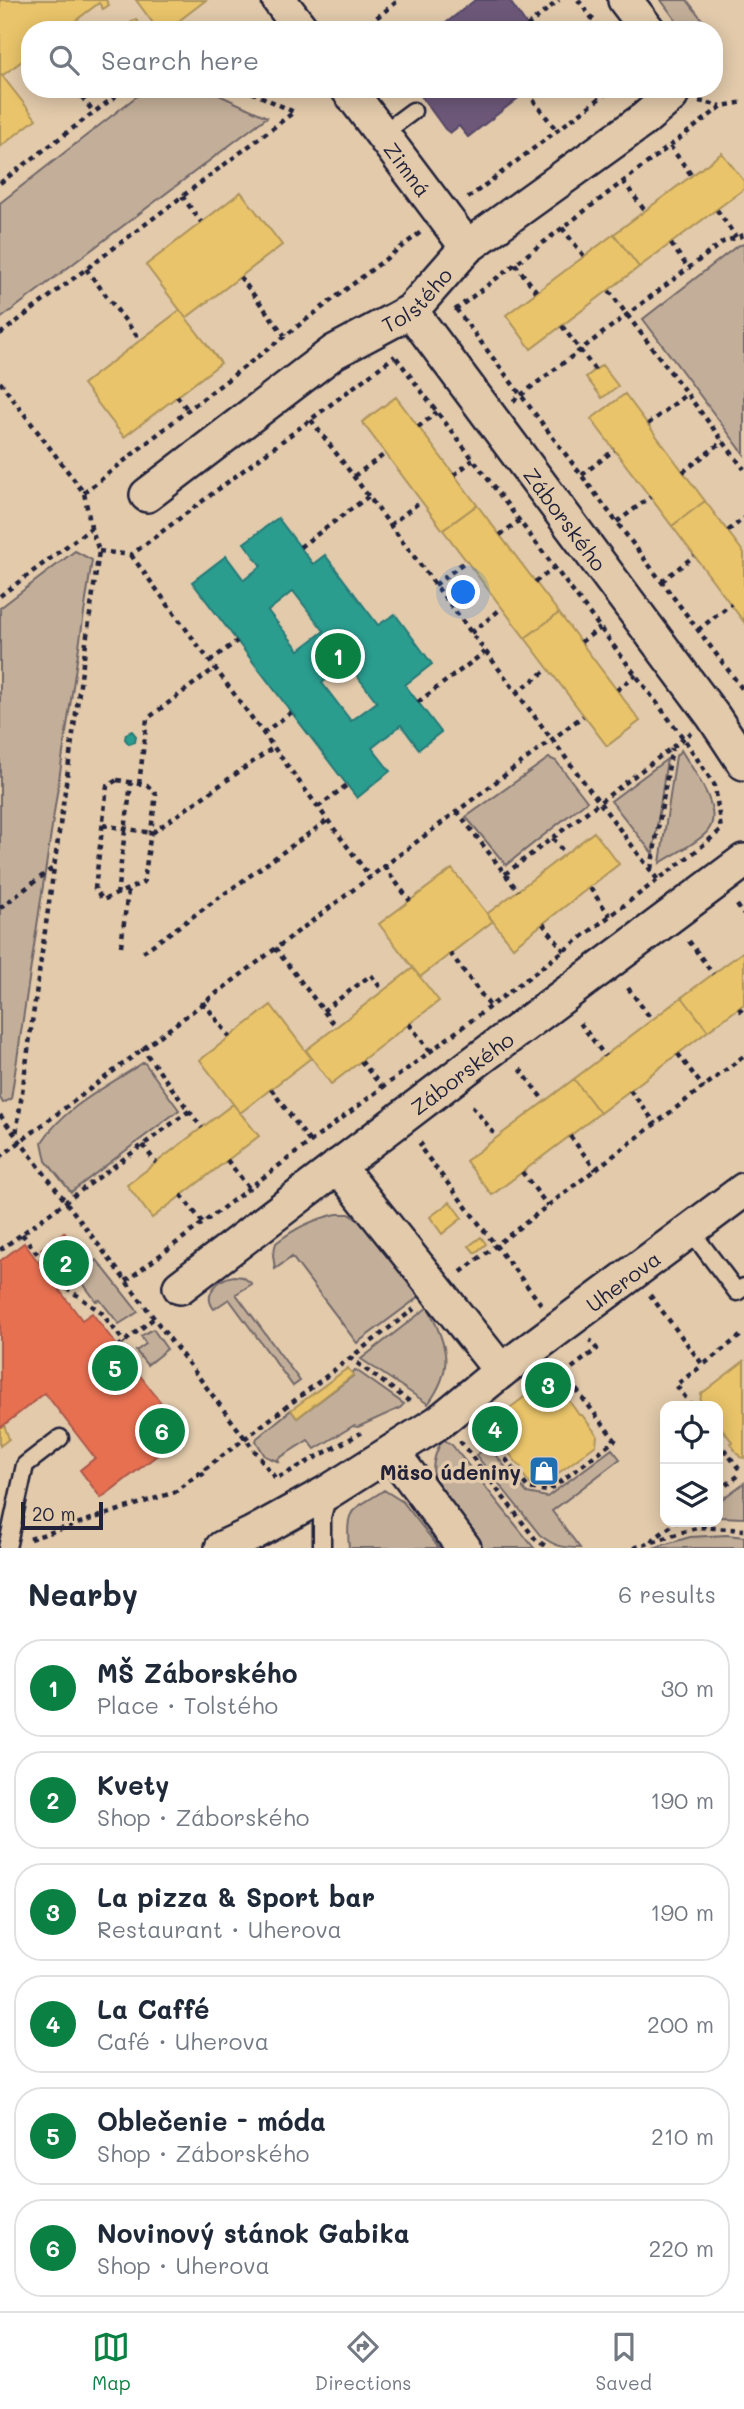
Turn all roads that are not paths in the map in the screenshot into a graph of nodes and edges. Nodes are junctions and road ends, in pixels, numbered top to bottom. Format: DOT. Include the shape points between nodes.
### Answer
graph roads {
  1 [pos="279,0"];
  2 [pos="625,0"];
  3 [pos="295,21"];
  4 [pos="641,21"];
  5 [pos="355,98"];
  6 [pos="669,98"];
  7 [pos="413,111"];
  8 [pos="382,134"];
  9 [pos="467,247"];
  10 [pos="411,311"];
  11 [pos="147,495"];
  12 [pos="744,762"];
  13 [pos="744,861"];
  14 [pos="338,1166"];
  15 [pos="744,1190"];
  16 [pos="691,1231"];
  17 [pos="180,1287"];
  18 [pos="744,1287"];
  19 [pos="501,1371"];
  20 [pos="60,1438"];
  21 [pos="381,1440"];
  22 [pos="328,1492"];
  23 [pos="250,1541"];
  24 [pos="7,1547"];
  25 [pos="222,1548"];
  26 [pos="322,1548"];
  27 [pos="464,1548"];
  1 -- 3 [label="street"];
  2 -- 4 [label="street"];
  5 -- 8 [label="street, Zimná"];
  6 -- 9 [label="street, Tolstého"];
  7 -- 8 [label="lane"];
  8 -- 9 [label="street, Zimná"];
  9 -- 10 [label="street, Tolstého"];
  10 -- 11 [label="street, Tolstého" via="334,352"];
  10 -- 12 [label="street, Záborského"];
  13 -- 14 [label="street, Záborského"];
  14 -- 17 [label="street, Záborského"];
  14 -- 19 [label="street"];
  15 -- 16 [label="street, Uherova"];
  16 -- 18 [label="lane" via="737,1292"];
  16 -- 19 [label="street, Uherova"];
  19 -- 21 [label="street, Uherova" via="439,1422"];
  20 -- 24 [label="lane" via="25,1465"];
  21 -- 22 [label="street, Uherova"];
  21 -- 27 [label="street"];
  22 -- 23 [label="street, Uherova"];
  22 -- 26 [label="lane"];
  23 -- 25 [label="street, Uherova"];
}
